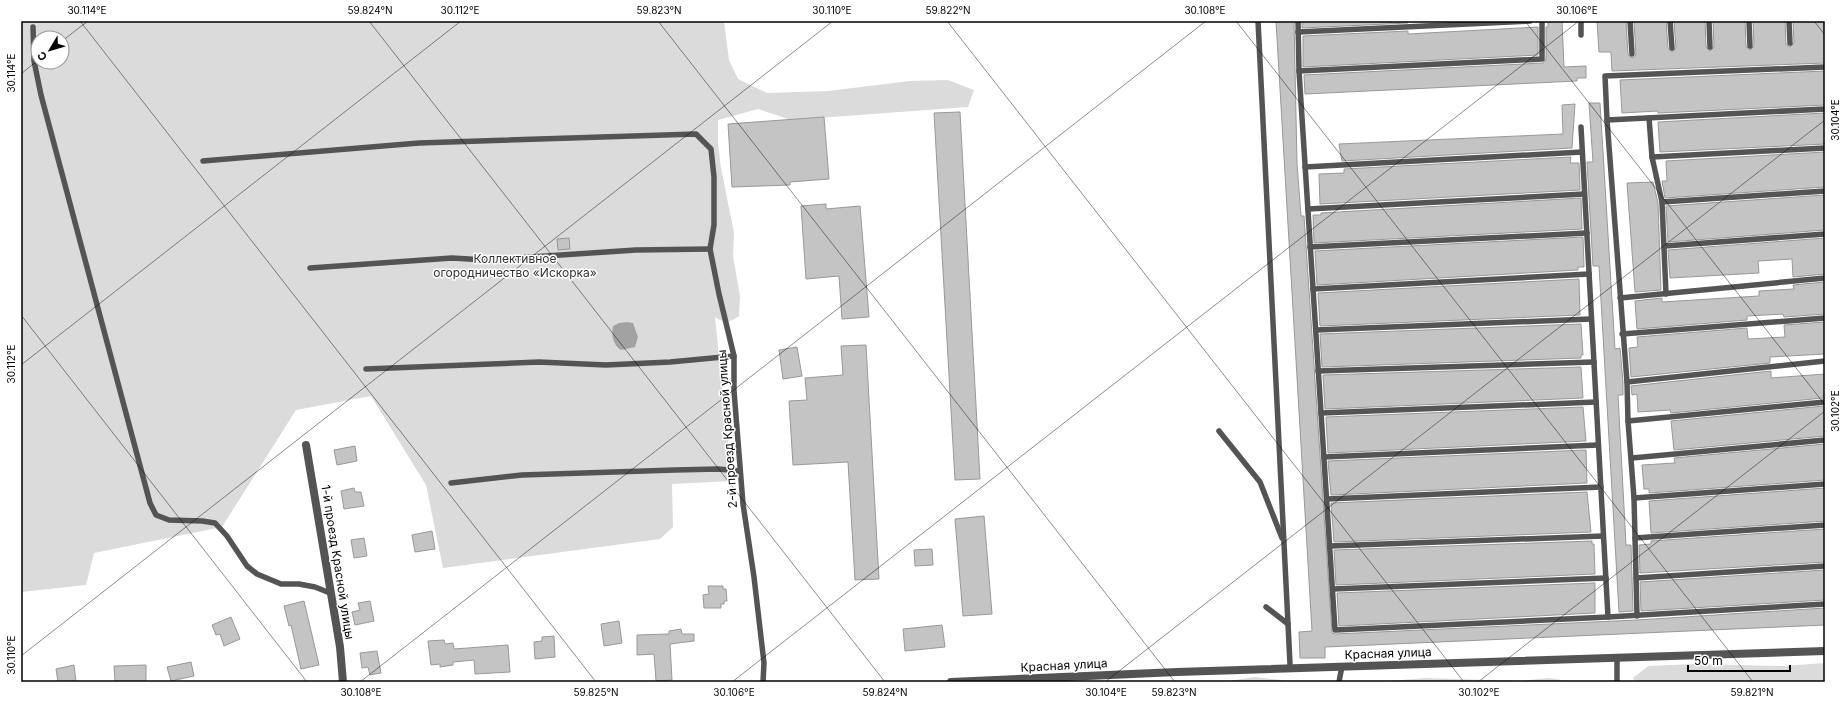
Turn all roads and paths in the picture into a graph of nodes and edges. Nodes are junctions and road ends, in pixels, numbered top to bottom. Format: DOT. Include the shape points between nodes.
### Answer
graph roads {
  1 [pos="1258,21"];
  2 [pos="1298,21"];
  3 [pos="1530,21"];
  4 [pos="1542,21"];
  5 [pos="1580,21"];
  6 [pos="1630,21"];
  7 [pos="1670,21"];
  8 [pos="1709,21"];
  9 [pos="1749,21"];
  10 [pos="1789,21"];
  11 [pos="33,27"];
  12 [pos="1298,32"];
  13 [pos="1581,35"];
  14 [pos="1790,43"];
  15 [pos="1750,46"];
  16 [pos="1710,47"];
  17 [pos="1672,48"];
  18 [pos="1632,54"];
  19 [pos="1825,67"];
  20 [pos="1299,71"];
  21 [pos="1825,109"];
  22 [pos="1649,118"];
  23 [pos="1607,120"];
  24 [pos="1581,128"];
  25 [pos="1825,148"];
  26 [pos="1582,152"];
  27 [pos="1652,157"];
  28 [pos="203,161"];
  29 [pos="1305,167"];
  30 [pos="1825,191"];
  31 [pos="1584,194"];
  32 [pos="1662,202"];
  33 [pos="1308,209"];
  34 [pos="1587,233"];
  35 [pos="1825,234"];
  36 [pos="1665,246"];
  37 [pos="1310,247"];
  38 [pos="710,249"];
  39 [pos="310,268"];
  40 [pos="1589,274"];
  41 [pos="1825,278"];
  42 [pos="1313,289"];
  43 [pos="1666,294"];
  44 [pos="1620,298"];
  45 [pos="1825,318"];
  46 [pos="1591,319"];
  47 [pos="1316,330"];
  48 [pos="1622,334"];
  49 [pos="734,356"];
  50 [pos="1825,361"];
  51 [pos="1594,362"];
  52 [pos="366,369"];
  53 [pos="1318,371"];
  54 [pos="1627,382"];
  55 [pos="1596,402"];
  56 [pos="1825,402"];
  57 [pos="1321,413"];
  58 [pos="1628,421"];
  59 [pos="1218,431"];
  60 [pos="1825,440"];
  61 [pos="1598,445"];
  62 [pos="306,446"];
  63 [pos="1324,457"];
  64 [pos="1632,458"];
  65 [pos="740,471"];
  66 [pos="451,483"];
  67 [pos="1825,484"];
  68 [pos="1601,487"];
  69 [pos="1634,498"];
  70 [pos="1327,499"];
  71 [pos="1825,525"];
  72 [pos="1603,536"];
  73 [pos="1635,538"];
  74 [pos="1284,543"];
  75 [pos="1330,546"];
  76 [pos="1825,566"];
  77 [pos="1606,578"];
  78 [pos="1636,578"];
  79 [pos="1333,589"];
  80 [pos="330,593"];
  81 [pos="1825,604"];
  82 [pos="1266,607"];
  83 [pos="1637,616"];
  84 [pos="1608,617"];
  85 [pos="1288,624"];
  86 [pos="1825,651"];
  87 [pos="1617,658"];
  88 [pos="1290,666"];
  89 [pos="1342,666"];
  90 [pos="1082,679"];
  91 [pos="343,682"];
  92 [pos="764,682"];
  93 [pos="951,682"];
  94 [pos="1339,682"];
  95 [pos="1618,682"];
  1 -- 74 [label="lane"];
  2 -- 12 [label="lane"];
  3 -- 12 [label="lane"];
  4 -- 20 [label="lane" via="1542,59"];
  5 -- 13 [label="lane"];
  6 -- 18 [label="lane"];
  7 -- 17 [label="lane"];
  8 -- 16 [label="lane"];
  9 -- 15 [label="lane"];
  10 -- 14 [label="lane"];
  11 -- 80 [label="lane" via="34,61 41,95 150,504 156,515 169,520 215,523 247,566 257,574 282,584 315,587"];
  12 -- 20 [label="lane"];
  19 -- 23 [label="lane" via="1605,76"];
  20 -- 29 [label="lane"];
  21 -- 22 [label="lane"];
  22 -- 23 [label="lane"];
  22 -- 27 [label="lane"];
  23 -- 44 [label="lane"];
  24 -- 26 [label="lane"];
  25 -- 27 [label="lane"];
  26 -- 29 [label="lane"];
  26 -- 31 [label="lane"];
  27 -- 32 [label="lane"];
  28 -- 38 [label="lane, 2-й проезд Красной улицы" via="419,143 696,134 711,148 712,156 714,225"];
  29 -- 33 [label="lane"];
  30 -- 32 [label="lane"];
  31 -- 33 [label="lane"];
  31 -- 34 [label="lane"];
  32 -- 36 [label="lane"];
  33 -- 37 [label="lane"];
  34 -- 37 [label="lane"];
  34 -- 40 [label="lane"];
  35 -- 36 [label="lane"];
  36 -- 43 [label="lane"];
  37 -- 42 [label="lane"];
  38 -- 39 [label="lane" via="636,250 486,260 452,258"];
  38 -- 49 [label="lane, 2-й проезд Красной улицы"];
  40 -- 42 [label="lane"];
  40 -- 46 [label="lane"];
  41 -- 43 [label="lane"];
  42 -- 47 [label="lane"];
  43 -- 44 [label="lane"];
  44 -- 48 [label="lane"];
  45 -- 48 [label="lane"];
  46 -- 47 [label="lane"];
  46 -- 51 [label="lane"];
  47 -- 53 [label="lane"];
  48 -- 54 [label="lane"];
  49 -- 52 [label="lane" via="606,365 539,362"];
  49 -- 65 [label="lane, 2-й проезд Красной улицы"];
  50 -- 54 [label="lane"];
  51 -- 53 [label="lane"];
  51 -- 55 [label="lane"];
  53 -- 57 [label="lane"];
  54 -- 58 [label="lane"];
  55 -- 57 [label="lane"];
  55 -- 61 [label="lane"];
  56 -- 58 [label="lane"];
  57 -- 63 [label="lane"];
  58 -- 64 [label="lane"];
  59 -- 74 [label="lane" via="1260,482"];
  60 -- 64 [label="lane"];
  61 -- 63 [label="lane"];
  61 -- 68 [label="lane"];
  62 -- 80 [label="street, 1-й проезд Красной улицы"];
  63 -- 70 [label="lane"];
  64 -- 69 [label="lane"];
  65 -- 66 [label="lane" via="718,469 522,475"];
  65 -- 92 [label="lane, 2-й проезд Красной улицы" via="764,663"];
  67 -- 69 [label="lane"];
  68 -- 70 [label="lane"];
  68 -- 72 [label="lane"];
  69 -- 73 [label="lane"];
  70 -- 75 [label="lane"];
  71 -- 73 [label="lane"];
  72 -- 75 [label="lane"];
  72 -- 77 [label="lane"];
  73 -- 78 [label="lane"];
  74 -- 85 [label="lane"];
  75 -- 79 [label="lane"];
  76 -- 78 [label="lane"];
  77 -- 79 [label="lane"];
  77 -- 84 [label="lane"];
  78 -- 83 [label="lane"];
  79 -- 84 [label="lane" via="1335,630"];
  80 -- 91 [label="street, 1-й проезд Красной улицы" via="340,647"];
  81 -- 83 [label="lane"];
  82 -- 85 [label="lane"];
  83 -- 84 [label="lane"];
  85 -- 88 [label="lane"];
  86 -- 87 [label="street, Красная улица"];
  87 -- 89 [label="street, Красная улица"];
  87 -- 95 [label="lane"];
  88 -- 89 [label="street, Красная улица"];
  88 -- 90 [label="street, Красная улица"];
  89 -- 94 [label="lane"];
  90 -- 93 [label="street, Красная улица"];
}
